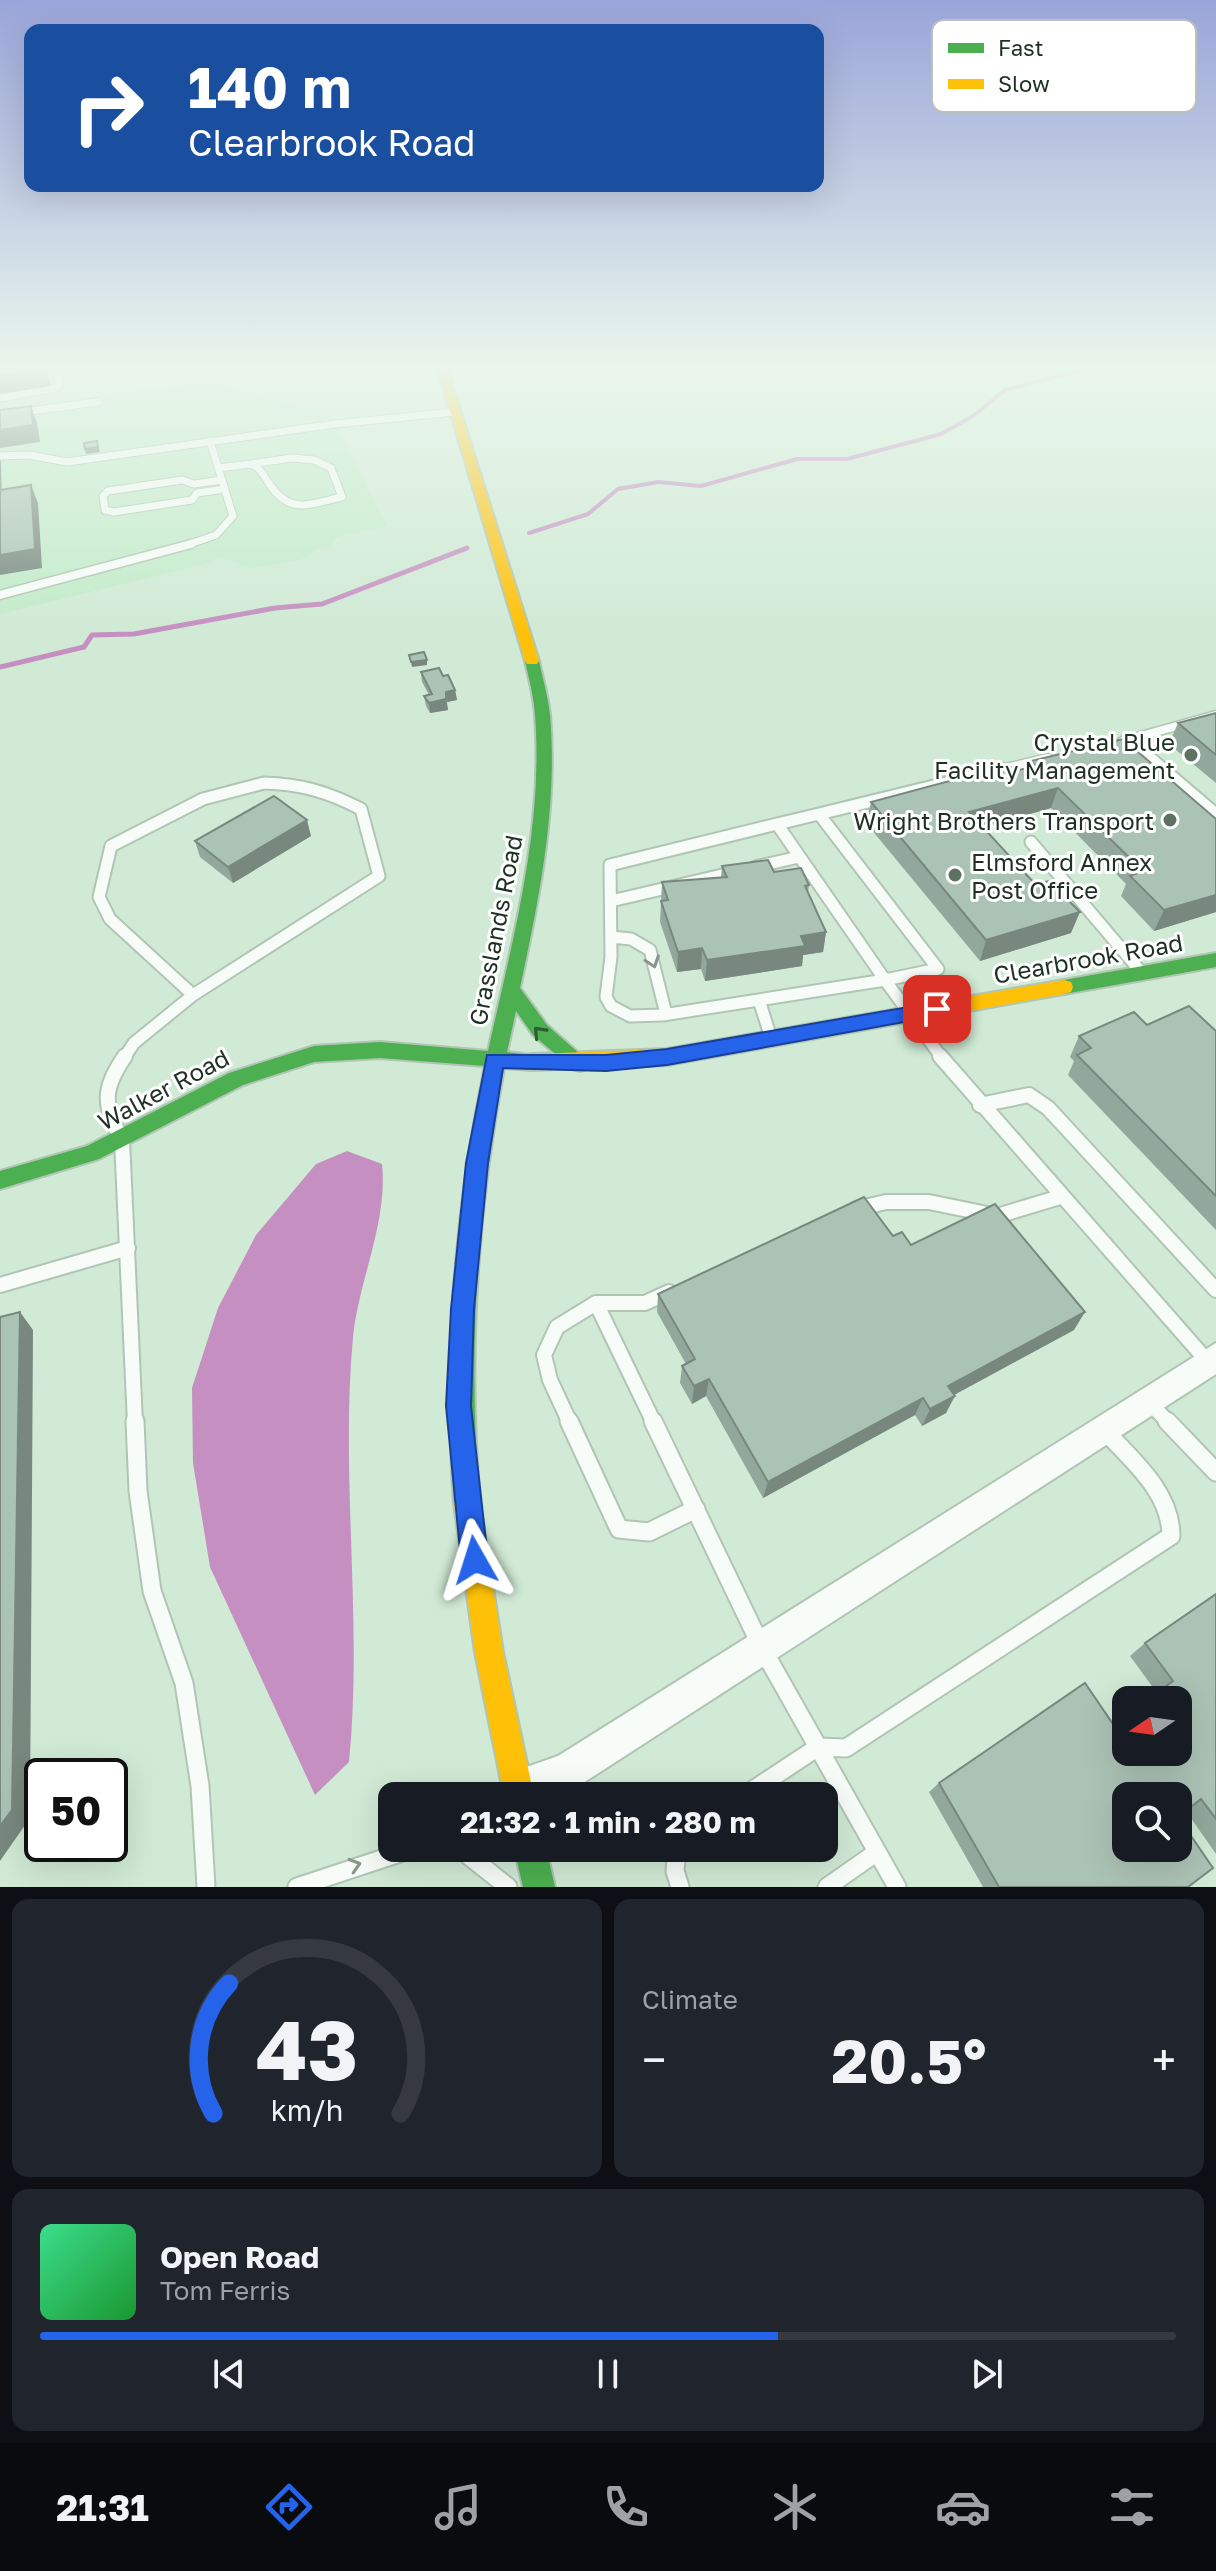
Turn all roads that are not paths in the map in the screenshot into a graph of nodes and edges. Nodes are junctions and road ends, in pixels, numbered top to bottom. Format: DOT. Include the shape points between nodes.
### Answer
graph roads {
  1 [pos="35,456"];
  2 [pos="107,456"];
  3 [pos="214,456"];
  4 [pos="468,456"];
  5 [pos="251,464"];
  6 [pos="218,468"];
  7 [pos="223,485"];
  8 [pos="195,489"];
  9 [pos="0,595"];
  10 [pos="1216,715"];
  11 [pos="1120,742"];
  12 [pos="1056,756"];
  13 [pos="819,814"];
  14 [pos="1216,818"];
  15 [pos="777,824"];
  16 [pos="1031,842"];
  17 [pos="799,857"];
  18 [pos="611,901"];
  19 [pos="611,937"];
  20 [pos="1216,960"];
  21 [pos="1141,973"];
  22 [pos="887,980"];
  23 [pos="510,988"];
  24 [pos="193,995"];
  25 [pos="759,1000"];
  26 [pos="666,1014"];
  27 [pos="911,1014"];
  28 [pos="771,1038"];
  29 [pos="494,1060"];
  30 [pos="580,1063"];
  31 [pos="980,1105"];
  32 [pos="122,1140"];
  33 [pos="0,1180"];
  34 [pos="1060,1197"];
  35 [pos="840,1213"];
  36 [pos="128,1248"];
  37 [pos="688,1284"];
  38 [pos="0,1285"];
  39 [pos="1216,1290"];
  40 [pos="596,1303"];
  41 [pos="1212,1359"];
  42 [pos="1148,1400"];
  43 [pos="1103,1429"];
  44 [pos="1216,1472"];
  45 [pos="696,1509"];
  46 [pos="762,1648"];
  47 [pos="818,1747"];
  48 [pos="516,1782"];
  49 [pos="542,1782"];
  50 [pos="765,1782"];
  51 [pos="877,1852"];
  52 [pos="378,1859"];
  53 [pos="477,1862"];
  54 [pos="533,1862"];
  55 [pos="676,1862"];
  56 [pos="206,1887"];
  57 [pos="297,1887"];
  58 [pos="508,1887"];
  59 [pos="539,1887"];
  60 [pos="680,1887"];
  61 [pos="827,1887"];
  62 [pos="897,1887"];
  1 -- 2 [label="lane" via="67,462"];
  3 -- 6 [label="lane"];
  4 -- 23 [label="main road, Grasslands Road" via="536,674 545,723 537,852"];
  5 -- 5 [label="lane" via="280,500 297,506 342,497 339,480 323,463"];
  5 -- 6 [label="lane"];
  6 -- 7 [label="lane"];
  7 -- 8 [label="lane"];
  7 -- 9 [label="lane" via="233,516 216,535"];
  8 -- 8 [label="lane" via="192,500 105,510 103,496 108,491 182,480"];
  10 -- 11 [label="lane"];
  11 -- 14 [label="street"];
  12 -- 13 [label="lane"];
  13 -- 15 [label="lane"];
  13 -- 22 [label="lane" via="938,969"];
  15 -- 17 [label="lane"];
  15 -- 18 [label="lane" via="610,865"];
  16 -- 21 [label="lane"];
  17 -- 18 [label="lane"];
  17 -- 22 [label="lane"];
  18 -- 19 [label="lane"];
  19 -- 26 [label="lane, one-way" via="631,939 650,950"];
  19 -- 26 [label="lane" via="606,997 611,1006 630,1016"];
  20 -- 21 [label="main road, Clearbrook Road"];
  21 -- 27 [label="main road, Clearbrook Road"];
  22 -- 25 [label="lane"];
  22 -- 27 [label="lane"];
  23 -- 29 [label="main road, Grasslands Road"];
  30 -- 23 [label="main road, one-way" via="549,1043"];
  24 -- 24 [label="lane" via="379,876 361,809 339,795 276,781 230,788 188,804 111,846 99,897 110,919"];
  24 -- 32 [label="lane" via="134,1043 108,1081 108,1113"];
  25 -- 26 [label="lane"];
  25 -- 28 [label="lane"];
  27 -- 28 [label="main road, Clearbrook Road"];
  27 -- 31 [label="lane"];
  28 -- 30 [label="main road, Clearbrook Road" via="667,1057"];
  29 -- 30 [label="main road, Clearbrook Road"];
  29 -- 32 [label="main road, Walker Road" via="367,1050 293,1058 222,1082"];
  29 -- 48 [label="main road, Grasslands Road" via="477,1163 459,1406 481,1622"];
  31 -- 34 [label="lane"];
  31 -- 39 [label="lane" via="1029,1095 1048,1108"];
  32 -- 33 [label="main road, Walker Road" via="68,1163"];
  32 -- 36 [label="lane"];
  34 -- 35 [label="lane" via="997,1216 929,1202 886,1202"];
  34 -- 41 [label="lane"];
  36 -- 38 [label="lane"];
  36 -- 56 [label="lane" via="138,1491 152,1591 184,1683 200,1786"];
  37 -- 40 [label="lane" via="645,1303"];
  40 -- 45 [label="lane"];
  40 -- 45 [label="lane" via="557,1327 544,1355 605,1505 619,1529 631,1535 644,1535"];
  41 -- 42 [label="street"];
  42 -- 43 [label="street"];
  42 -- 44 [label="lane"];
  43 -- 46 [label="street"];
  43 -- 47 [label="lane" via="1168,1508 1174,1523 1171,1536 846,1748"];
  45 -- 46 [label="lane"];
  46 -- 47 [label="lane"];
  46 -- 49 [label="street" via="567,1772"];
  47 -- 50 [label="lane"];
  47 -- 51 [label="lane"];
  51 -- 61 [label="lane"];
  51 -- 62 [label="lane"];
  57 -- 52 [label="lane, one-way"];
  53 -- 58 [label="lane"];
  54 -- 59 [label="main road"];
  55 -- 60 [label="lane"];
}
